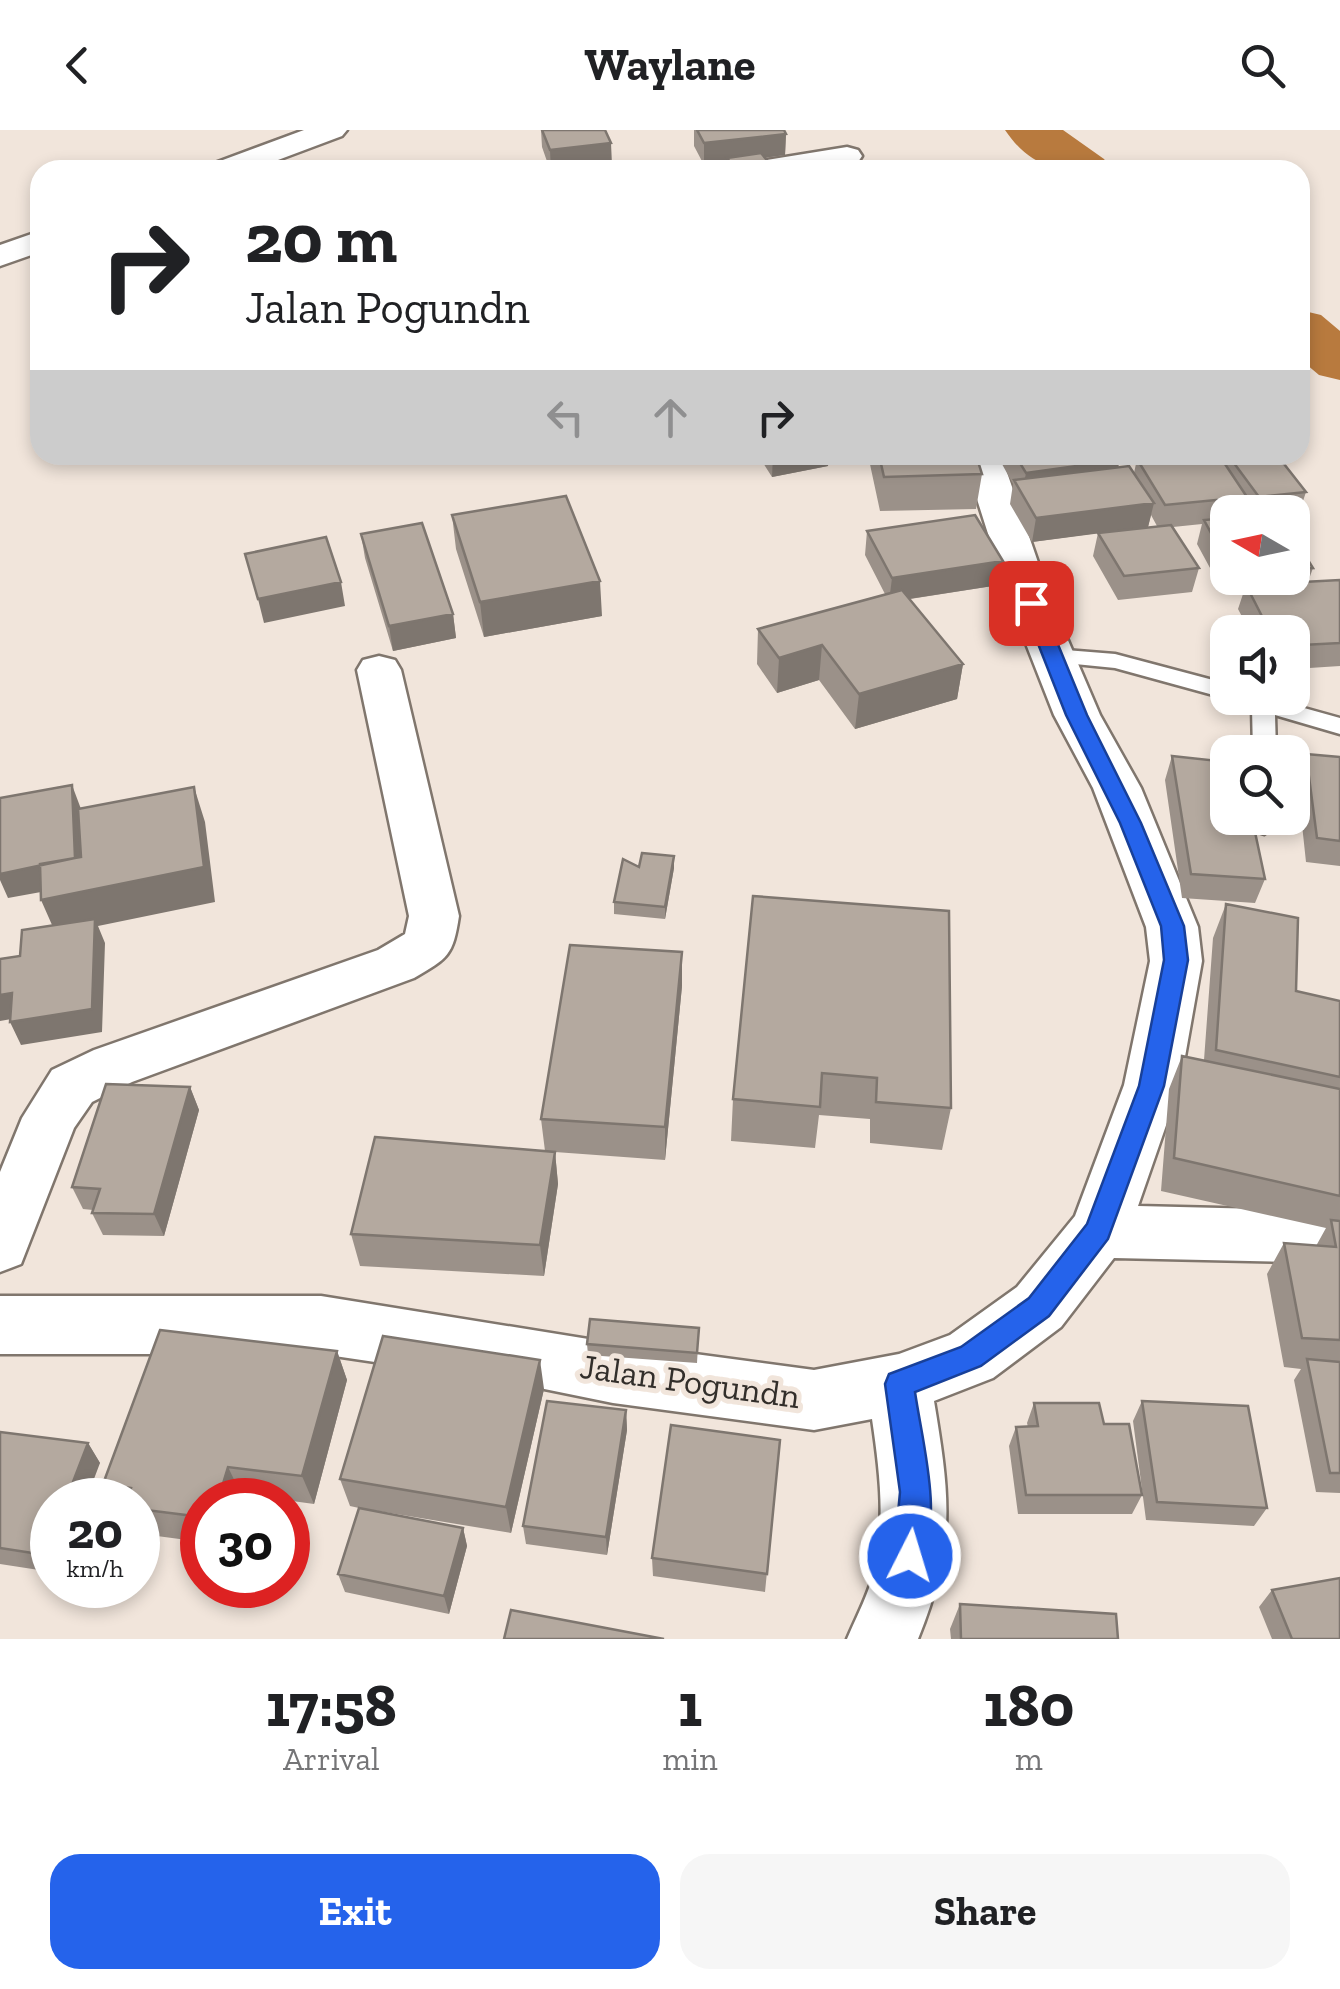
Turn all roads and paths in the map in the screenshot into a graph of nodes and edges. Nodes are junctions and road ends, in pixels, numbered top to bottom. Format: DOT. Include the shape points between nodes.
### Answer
graph roads {
  1 [pos="332,130"];
  2 [pos="827,130"];
  3 [pos="250,160"];
  4 [pos="850,160"];
  5 [pos="30,245"];
  6 [pos="0,256"];
  7 [pos="985,465"];
  8 [pos="1053,656"];
  9 [pos="379,670"];
  10 [pos="1210,687"];
  11 [pos="1302,715"];
  12 [pos="1340,726"];
  13 [pos="1098,1231"];
  14 [pos="1340,1237"];
  15 [pos="0,1245"];
  16 [pos="0,1325"];
  17 [pos="899,1384"];
  18 [pos="882,1639"];
  1 -- 3 [label="street"];
  2 -- 4 [label="street"];
  5 -- 6 [label="street"];
  7 -- 8 [label="street, Jalan Pogundn"];
  8 -- 10 [label="lane" via="1115,661"];
  8 -- 13 [label="street, Jalan Pogundn" via="1172,926 1176,960 1152,1086"];
  9 -- 15 [label="street" via="434,916 429,944 396,964 72,1086 50,1118"];
  11 -- 12 [label="lane"];
  13 -- 14 [label="street"];
  13 -- 17 [label="street, Jalan Pogundn" via="1039,1307 971,1357"];
  16 -- 17 [label="street, Jalan Pogundn" via="321,1325 814,1400"];
  17 -- 18 [label="street" via="915,1492 914,1534 906,1579"];
}
